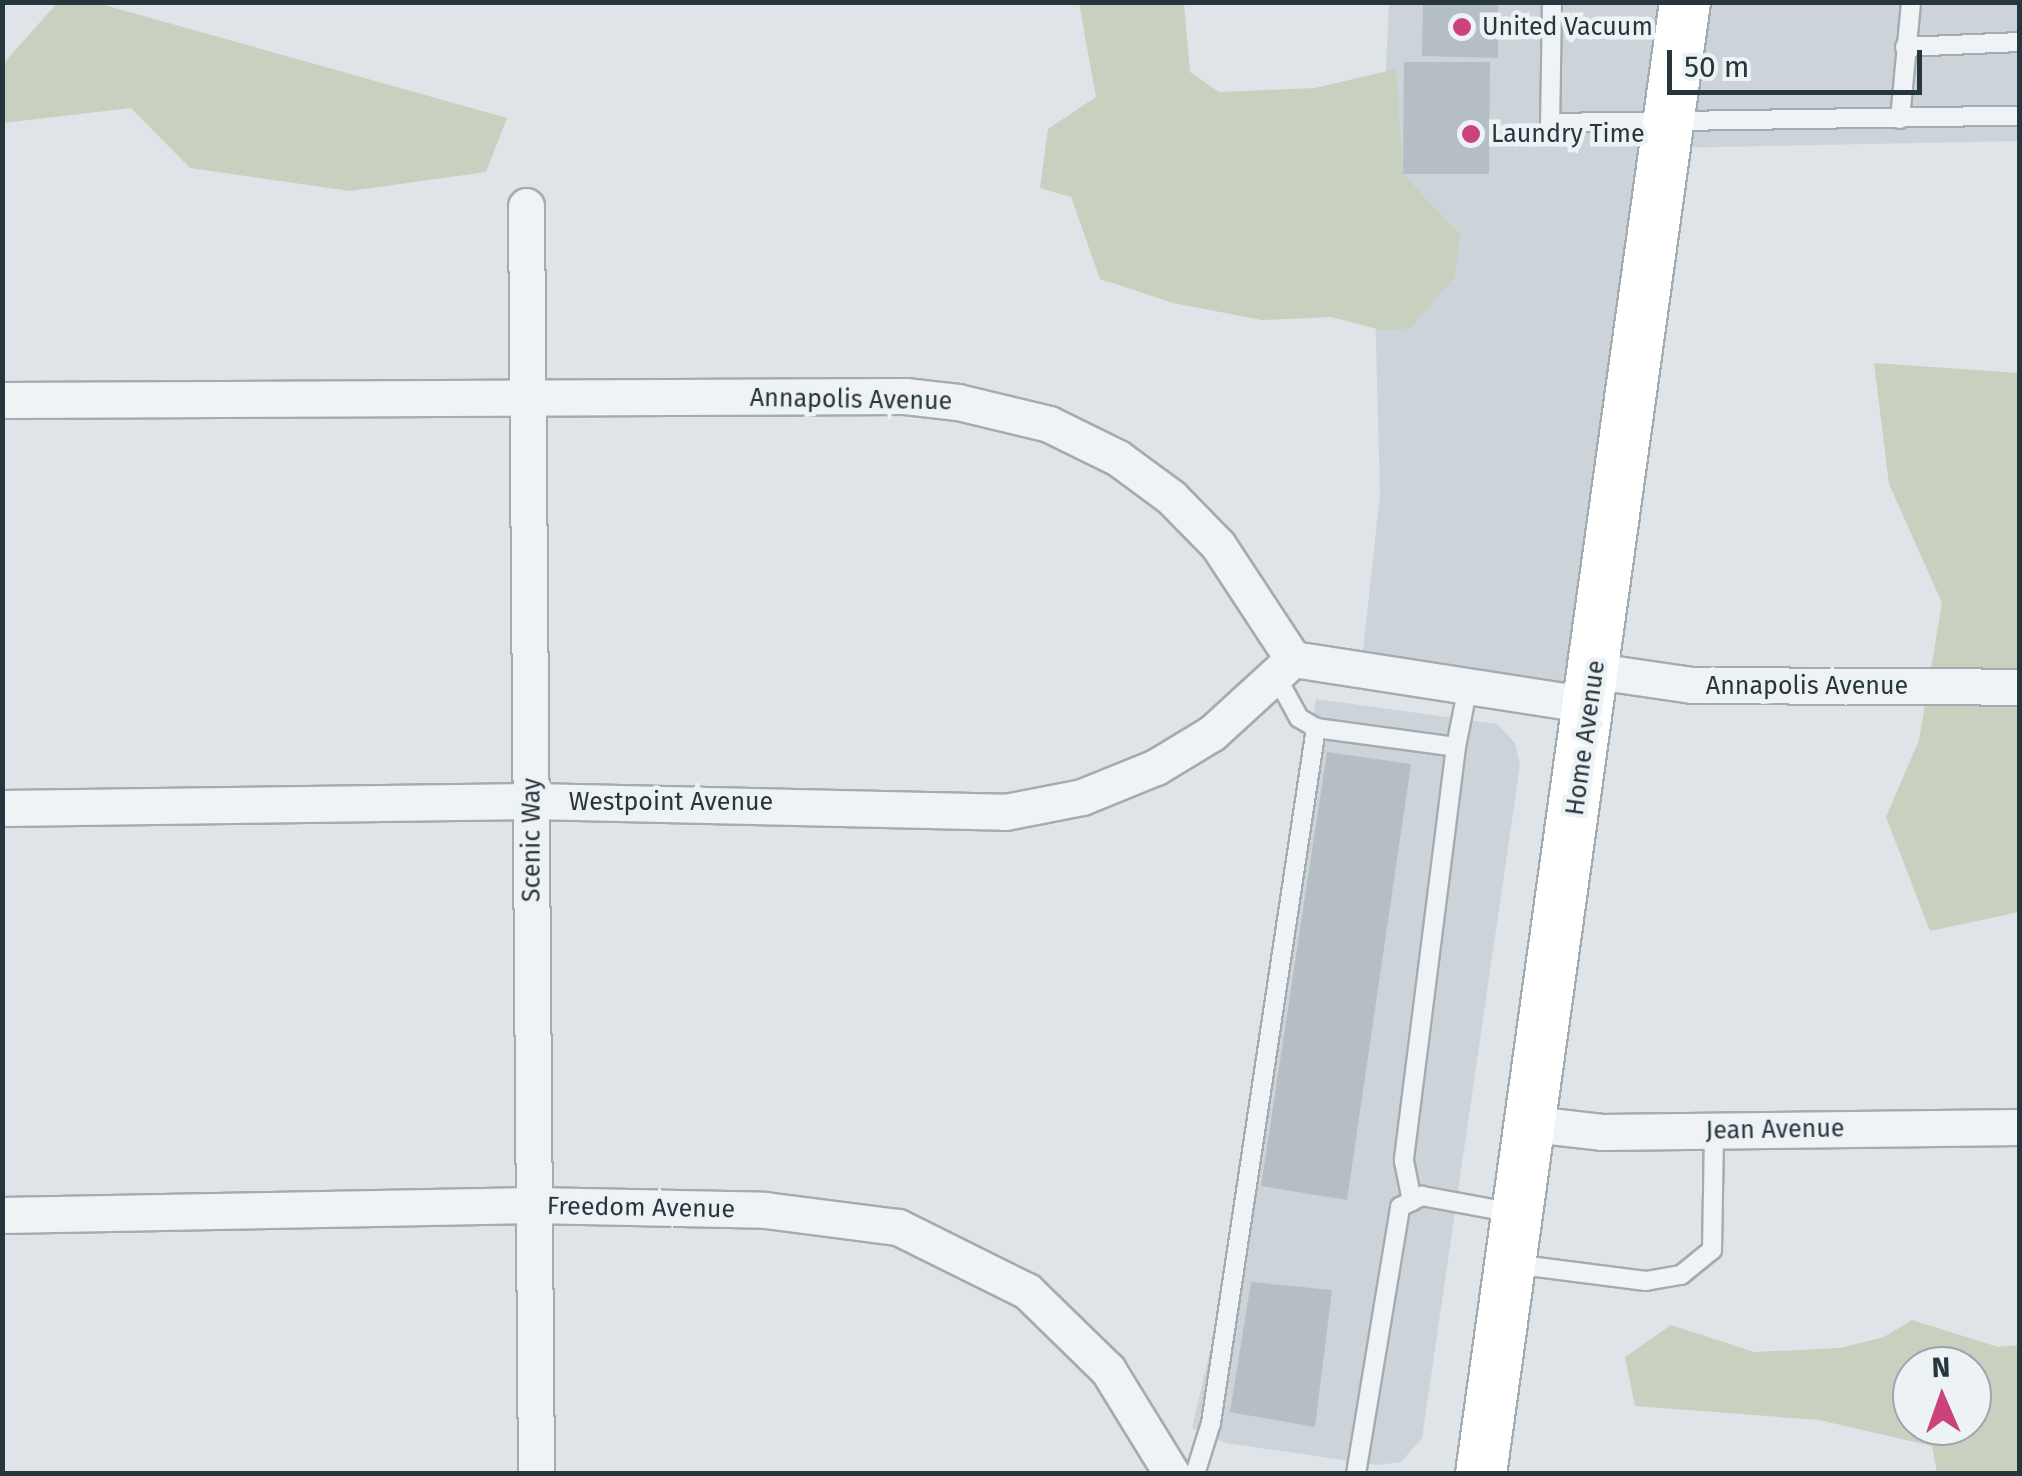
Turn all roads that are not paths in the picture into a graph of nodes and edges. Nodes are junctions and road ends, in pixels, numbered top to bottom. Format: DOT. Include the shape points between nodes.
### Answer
graph roads {
  1 [pos="1552,2"];
  2 [pos="1685,2"];
  3 [pos="1911,2"];
  4 [pos="2020,42"];
  5 [pos="1905,48"];
  6 [pos="2020,116"];
  7 [pos="1900,118"];
  8 [pos="1671,124"];
  9 [pos="526,206"];
  10 [pos="528,397"];
  11 [pos="2,400"];
  12 [pos="1284,668"];
  13 [pos="1468,686"];
  14 [pos="2020,687"];
  15 [pos="1593,688"];
  16 [pos="1316,728"];
  17 [pos="1456,747"];
  18 [pos="532,800"];
  19 [pos="2,808"];
  20 [pos="1532,1124"];
  21 [pos="2020,1127"];
  22 [pos="1714,1130"];
  23 [pos="1412,1201"];
  24 [pos="533,1205"];
  25 [pos="1518,1214"];
  26 [pos="2,1215"];
  27 [pos="1512,1264"];
  28 [pos="536,1474"];
  29 [pos="1172,1474"];
  30 [pos="1195,1474"];
  31 [pos="1356,1474"];
  32 [pos="1482,1474"];
  1 -- 8 [label="lane" via="1550,124"];
  2 -- 8 [label="street, Home Avenue"];
  3 -- 5 [label="lane"];
  4 -- 5 [label="lane"];
  5 -- 7 [label="lane"];
  6 -- 7 [label="lane"];
  7 -- 8 [label="lane"];
  8 -- 15 [label="street, Home Avenue"];
  9 -- 10 [label="street, Scenic Way"];
  10 -- 11 [label="street, Annapolis Avenue"];
  10 -- 12 [label="street, Annapolis Avenue" via="905,396 1049,424 1118,458 1171,497 1218,545"];
  10 -- 18 [label="street, Scenic Way"];
  12 -- 13 [label="street, Annapolis Avenue"];
  12 -- 16 [label="lane" via="1299,718"];
  12 -- 18 [label="street, Westpoint Avenue" via="1182,753 1045,806 941,813 835,803"];
  13 -- 15 [label="street, Annapolis Avenue"];
  13 -- 17 [label="lane"];
  14 -- 15 [label="street, Annapolis Avenue"];
  15 -- 20 [label="street, Home Avenue"];
  16 -- 17 [label="lane"];
  16 -- 30 [label="lane" via="1211,1423"];
  17 -- 23 [label="lane" via="1404,1161"];
  18 -- 19 [label="street, Westpoint Avenue"];
  18 -- 24 [label="street, Scenic Way"];
  20 -- 22 [label="street, Jean Avenue" via="1602,1132"];
  20 -- 25 [label="street, Home Avenue"];
  21 -- 22 [label="street, Jean Avenue"];
  22 -- 27 [label="lane" via="1712,1250 1681,1275 1646,1281"];
  23 -- 25 [label="lane" via="1422,1196"];
  23 -- 31 [label="lane" via="1400,1207"];
  24 -- 26 [label="street, Freedom Avenue"];
  24 -- 28 [label="street, Scenic Way"];
  24 -- 29 [label="street, Freedom Avenue" via="832,1214 937,1241 1027,1291 1081,1340 1129,1398"];
  25 -- 27 [label="street, Home Avenue"];
  27 -- 32 [label="street, Home Avenue"];
}
